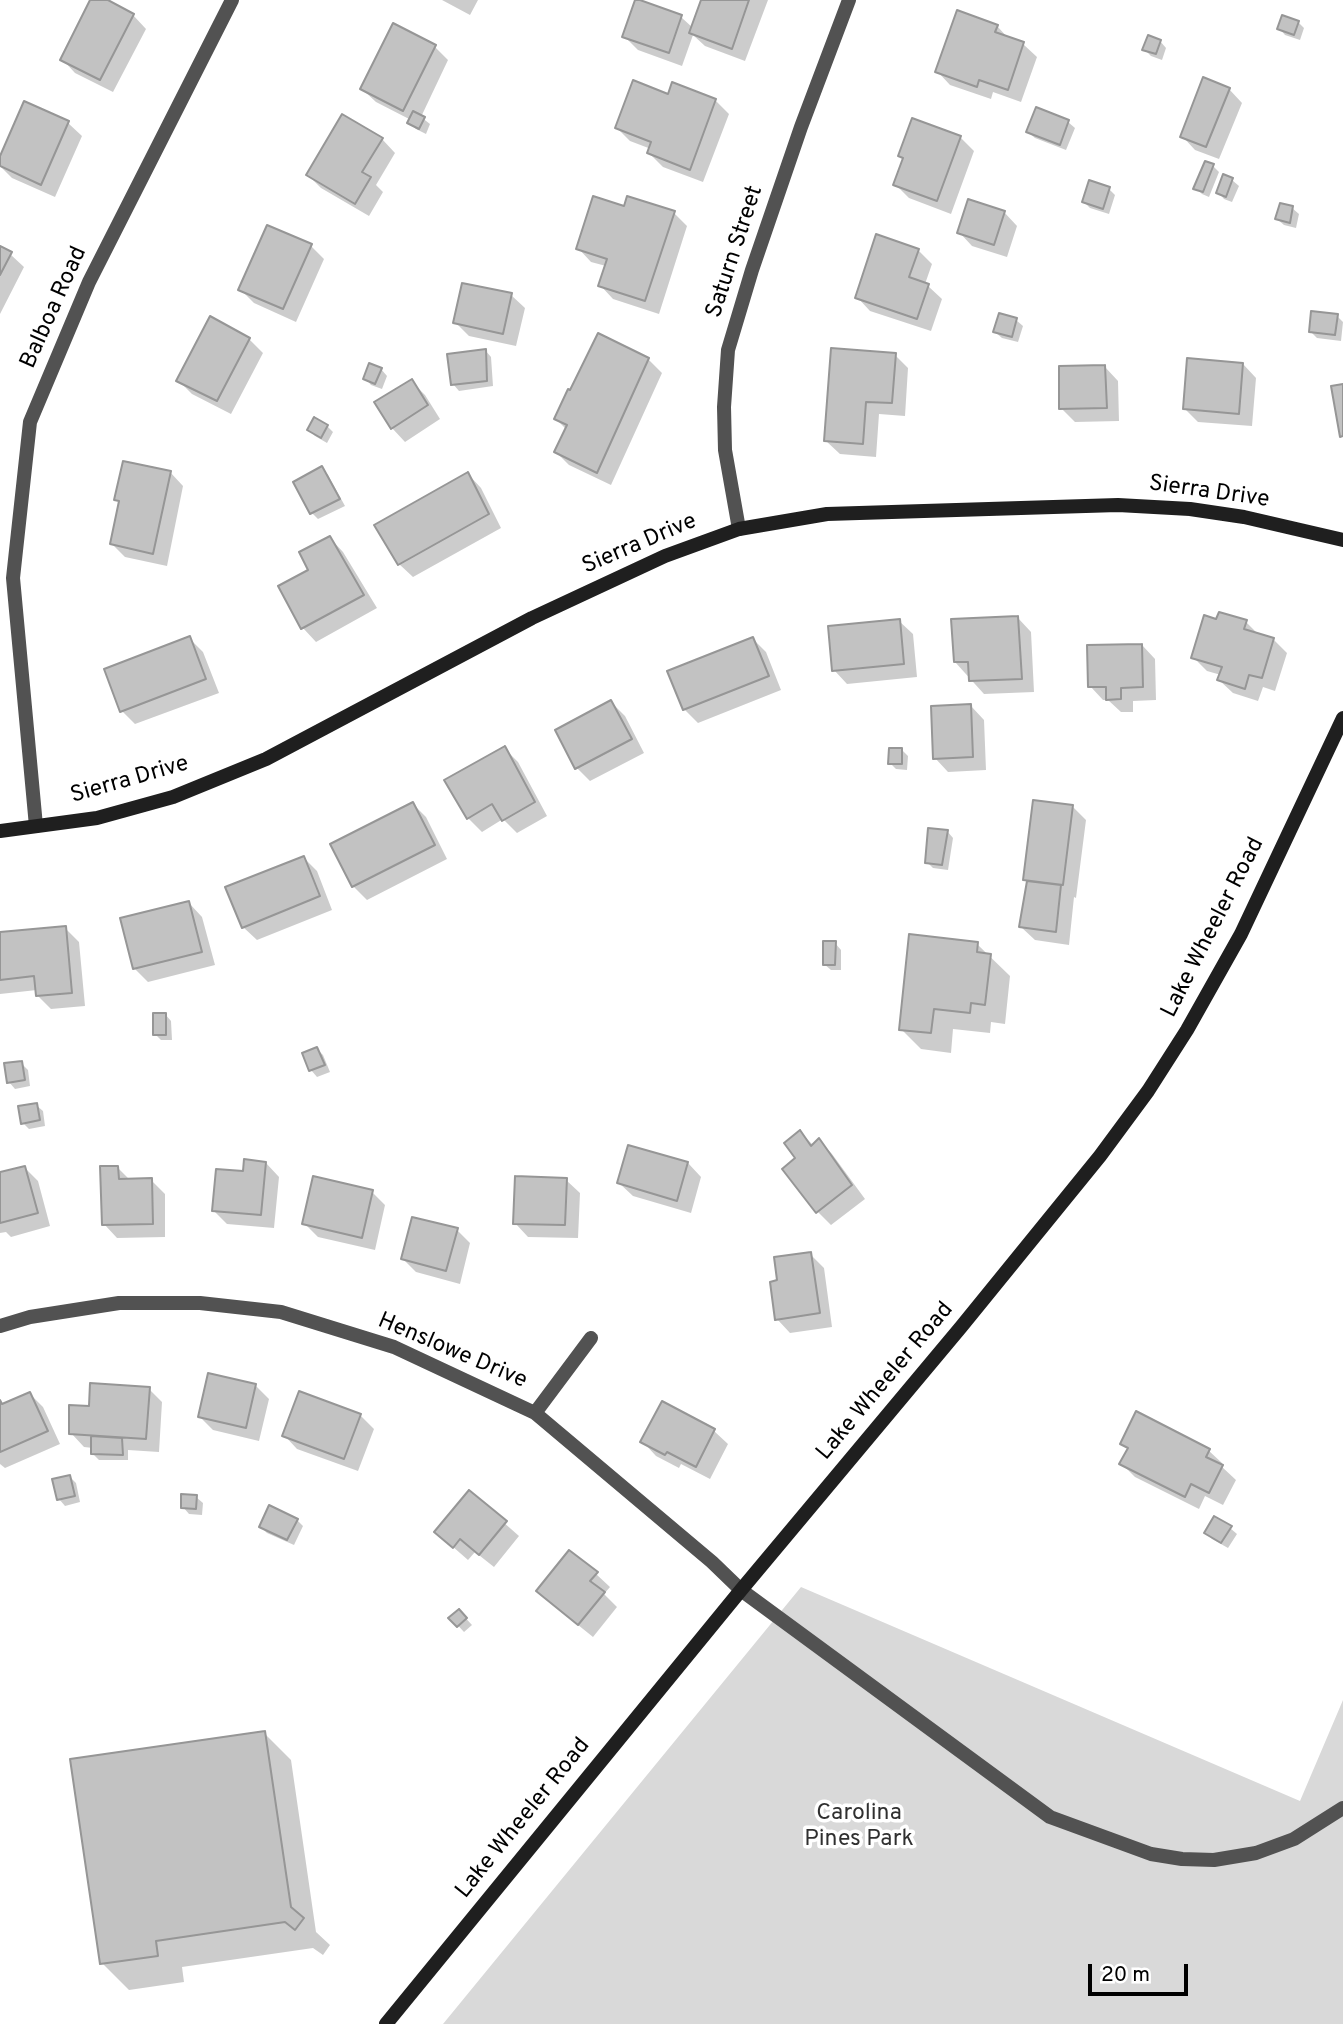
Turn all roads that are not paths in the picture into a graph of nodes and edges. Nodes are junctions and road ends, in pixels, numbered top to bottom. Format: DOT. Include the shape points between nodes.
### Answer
graph roads {
  1 [pos="232,0"];
  2 [pos="849,0"];
  3 [pos="739,529"];
  4 [pos="1343,540"];
  5 [pos="1343,718"];
  6 [pos="36,827"];
  7 [pos="0,831"];
  8 [pos="0,1326"];
  9 [pos="591,1338"];
  10 [pos="535,1413"];
  11 [pos="741,1590"];
  12 [pos="1343,1808"];
  13 [pos="386,2024"];
  1 -- 6 [label="street, Balboa Road" via="89,282 30,422 13,578"];
  2 -- 3 [label="street, Saturn Street" via="796,140 729,350 725,450"];
  3 -- 4 [label="main road, Sierra Drive" via="827,514 1118,505 1244,517"];
  3 -- 6 [label="main road, Sierra Drive" via="665,556 531,618 266,759 173,797 97,818"];
  5 -- 11 [label="main road, Lake Wheeler Road" via="1241,934 1148,1091 961,1327"];
  6 -- 7 [label="main road, Sierra Drive"];
  8 -- 10 [label="street, Henslowe Drive" via="119,1303 200,1303 281,1312 394,1348"];
  9 -- 10 [label="street"];
  10 -- 11 [label="street, Henslowe Drive"];
  11 -- 12 [label="street, Henslowe Drive" via="1049,1817 1151,1854 1214,1860 1256,1853 1294,1839"];
  11 -- 13 [label="main road, Lake Wheeler Road"];
}
